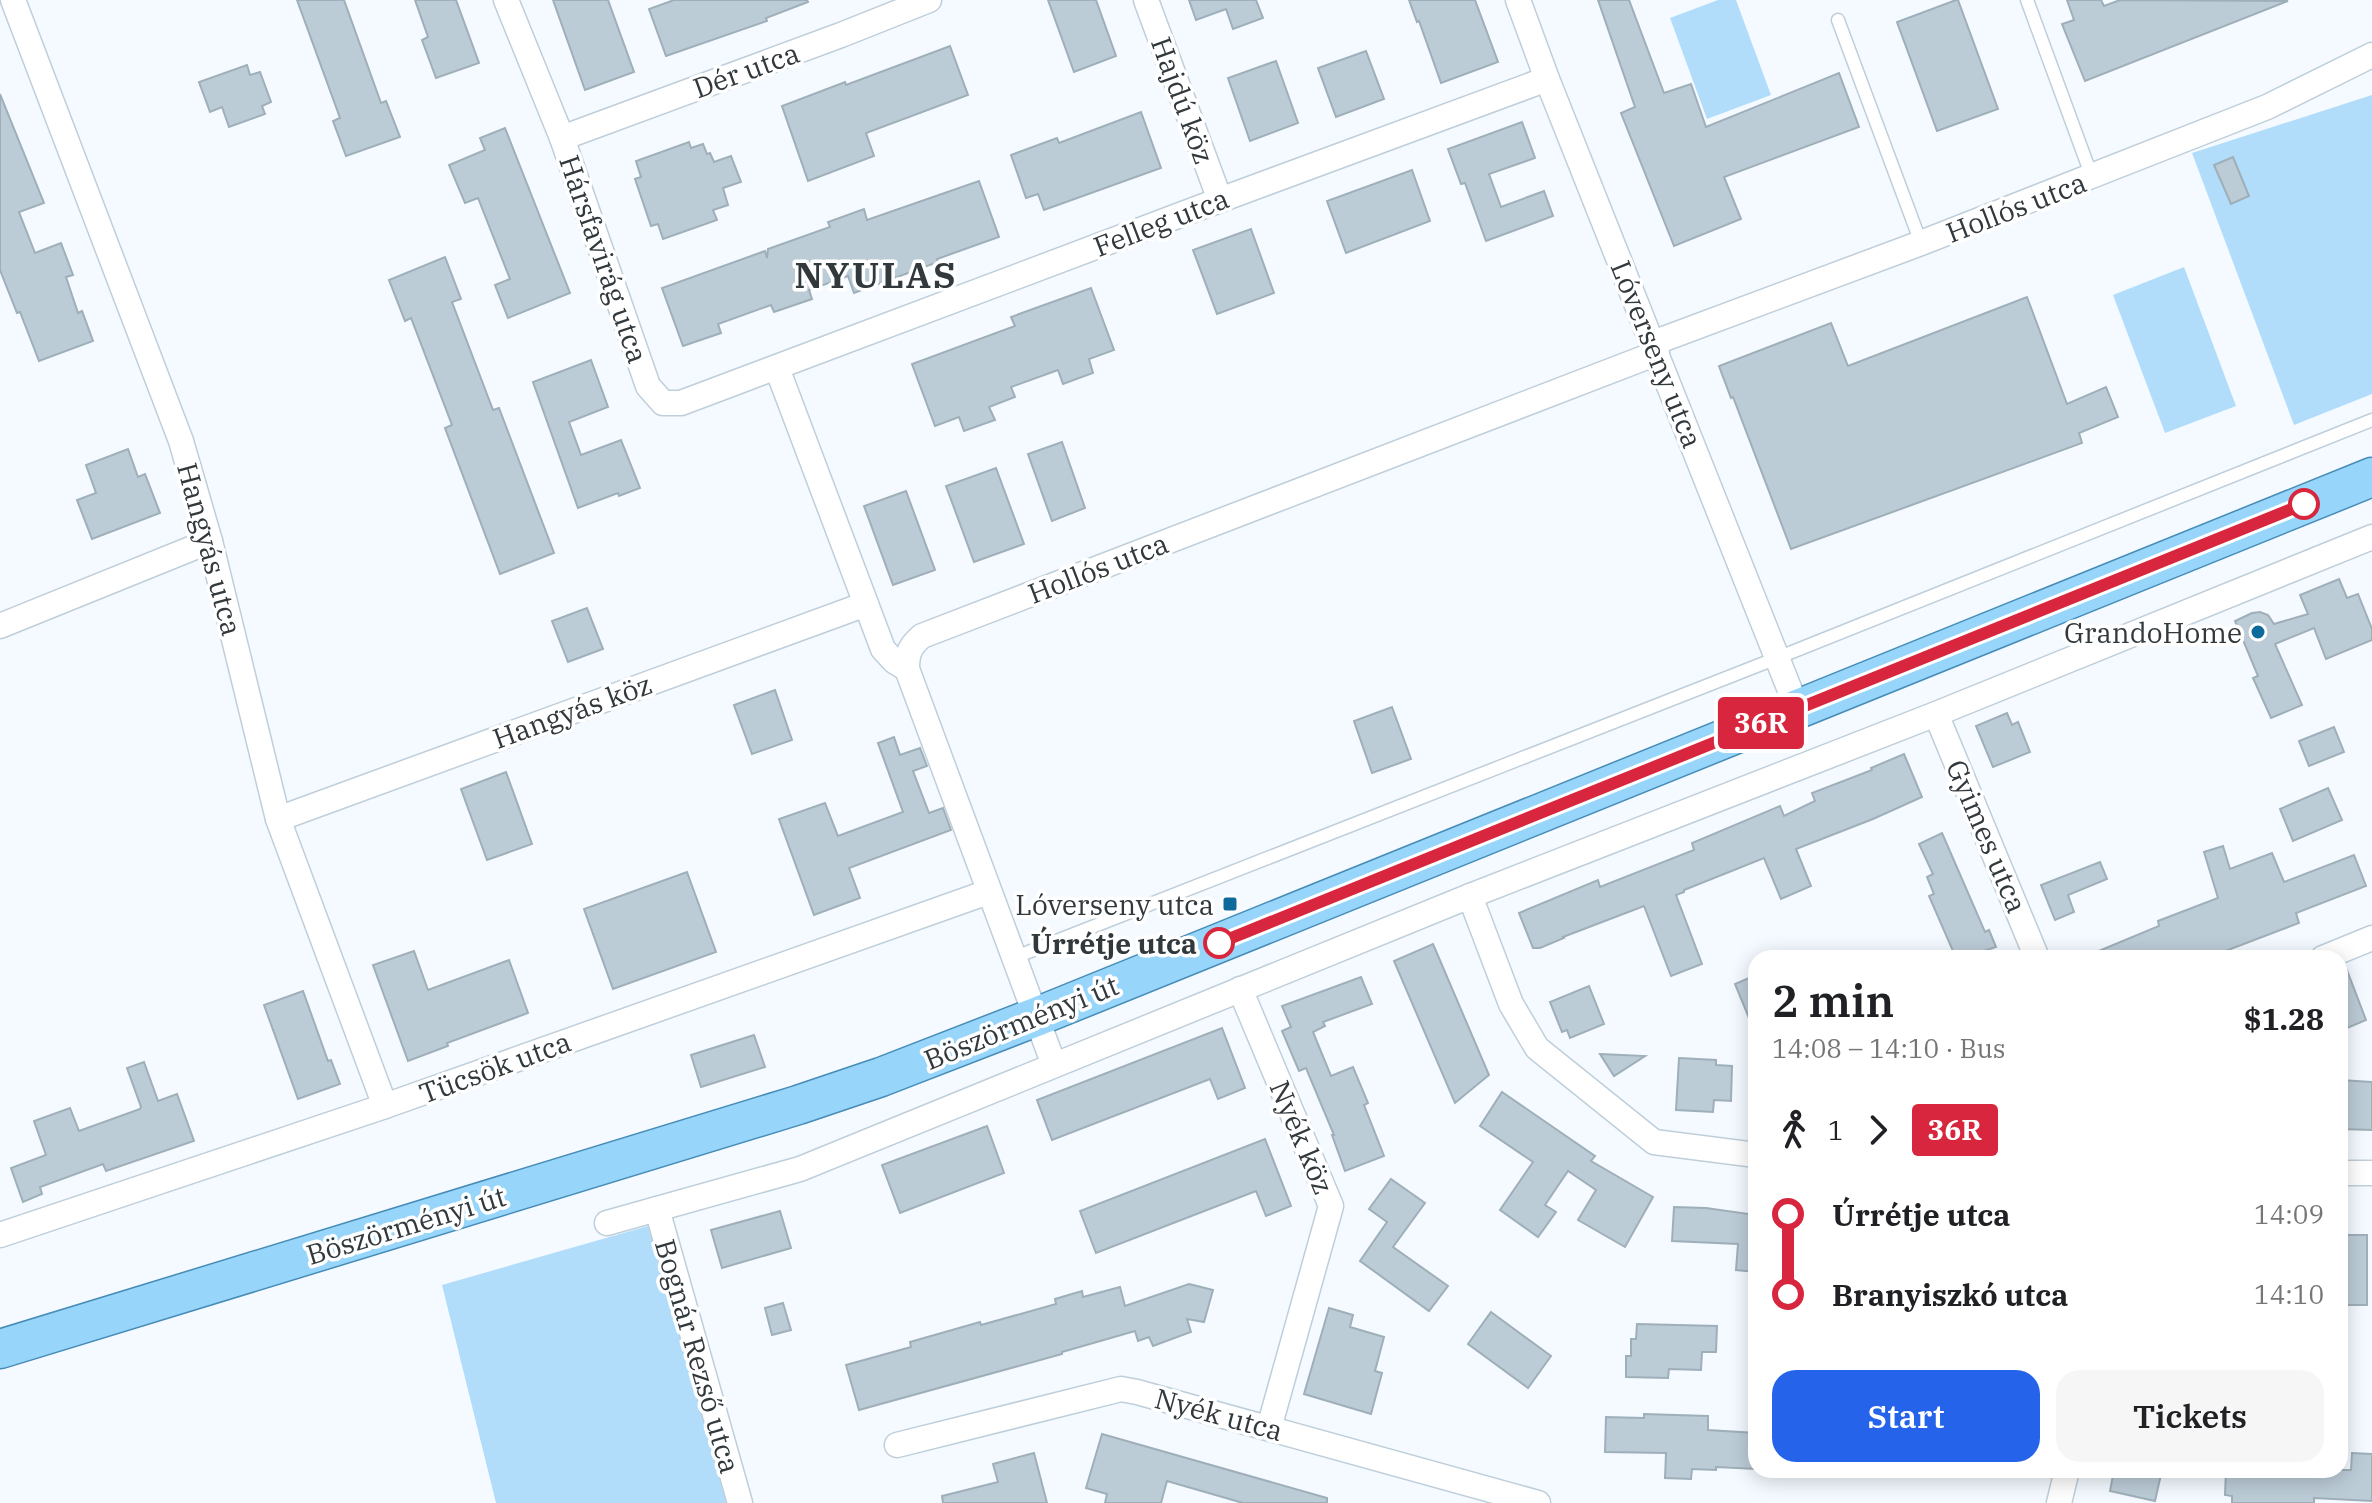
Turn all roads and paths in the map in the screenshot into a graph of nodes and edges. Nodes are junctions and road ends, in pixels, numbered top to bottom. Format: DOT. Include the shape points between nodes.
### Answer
graph roads {
  1 [pos="13,0"];
  2 [pos="506,0"];
  3 [pos="929,0"];
  4 [pos="1146,0"];
  5 [pos="1518,0"];
  6 [pos="2027,0"];
  7 [pos="1838,20"];
  8 [pos="2372,55"];
  9 [pos="1547,79"];
  10 [pos="562,138"];
  11 [pos="2092,177"];
  12 [pos="1220,200"];
  13 [pos="1921,243"];
  14 [pos="1655,348"];
  15 [pos="777,368"];
  16 [pos="2372,420"];
  17 [pos="2372,477"];
  18 [pos="2372,537"];
  19 [pos="210,541"];
  20 [pos="866,604"];
  21 [pos="0,626"];
  22 [pos="1777,658"];
  23 [pos="907,669"];
  24 [pos="1797,708"];
  25 [pos="1936,714"];
  26 [pos="278,819"];
  27 [pos="988,892"];
  28 [pos="1470,896"];
  29 [pos="2372,938"];
  30 [pos="2034,950"];
  31 [pos="2343,950"];
  32 [pos="1013,958"];
  33 [pos="1240,989"];
  34 [pos="1036,1017"];
  35 [pos="1054,1065"];
  36 [pos="385,1106"];
  37 [pos="1748,1154"];
  38 [pos="2348,1173"];
  39 [pos="2372,1173"];
  40 [pos="657,1209"];
  41 [pos="607,1223"];
  42 [pos="0,1235"];
  43 [pos="0,1349"];
  44 [pos="1269,1428"];
  45 [pos="897,1445"];
  46 [pos="2065,1478"];
  47 [pos="740,1503"];
  48 [pos="1538,1503"];
  49 [pos="2059,1503"];
  1 -- 19 [label="street, Hangyás utca" via="181,441"];
  2 -- 10 [label="street, Hársfavirág utca"];
  3 -- 10 [label="street, Dér utca"];
  4 -- 12 [label="street, Hajdú köz"];
  5 -- 9 [label="street, Lóverseny utca"];
  6 -- 11 [label="lane"];
  7 -- 13 [label="lane"];
  8 -- 11 [label="street, Hollós utca" via="2267,107"];
  9 -- 12 [label="street, Felleg utca"];
  9 -- 14 [label="street, Lóverseny utca"];
  10 -- 15 [label="street, Hársfavirág utca" via="648,386 663,403 681,403"];
  11 -- 13 [label="street, Hollós utca"];
  12 -- 15 [label="street, Felleg utca"];
  13 -- 14 [label="street, Hollós utca"];
  14 -- 22 [label="street, Lóverseny utca"];
  14 -- 23 [label="street, Hollós utca" via="922,636 909,649"];
  15 -- 20 [label="street"];
  16 -- 22 [label="lane"];
  17 -- 24 [label="main road, Böszörményi út"];
  18 -- 25 [label="street"];
  19 -- 21 [label="street"];
  19 -- 26 [label="street, Hangyás utca"];
  20 -- 23 [label="street" via="883,649"];
  20 -- 26 [label="street, Hangyás köz"];
  22 -- 24 [label="street, Lóverseny utca"];
  22 -- 32 [label="lane"];
  23 -- 27 [label="street"];
  24 -- 34 [label="main road, Böszörményi út"];
  25 -- 28 [label="street"];
  25 -- 30 [label="street, Gyimes utca"];
  26 -- 36 [label="street, Hangyás utca"];
  27 -- 32 [label="street"];
  27 -- 36 [label="street, Tücsök utca"];
  28 -- 33 [label="street"];
  28 -- 37 [label="street" via="1511,1004 1537,1048 1654,1142"];
  29 -- 31 [label="street"];
  32 -- 34 [label="street"];
  33 -- 35 [label="street"];
  33 -- 44 [label="street, Nyék köz" via="1331,1206"];
  34 -- 35 [label="street"];
  34 -- 43 [label="main road, Böszörményi út" via="798,1105"];
  35 -- 40 [label="street" via="800,1169"];
  36 -- 42 [label="street, Tücsök utca"];
  38 -- 39 [label="street"];
  40 -- 41 [label="street"];
  40 -- 47 [label="street, Bognár Rezső utca"];
  44 -- 45 [label="street, Nyék utca" via="1121,1389"];
  44 -- 48 [label="street, Nyék utca"];
  46 -- 49 [label="street"];
}
